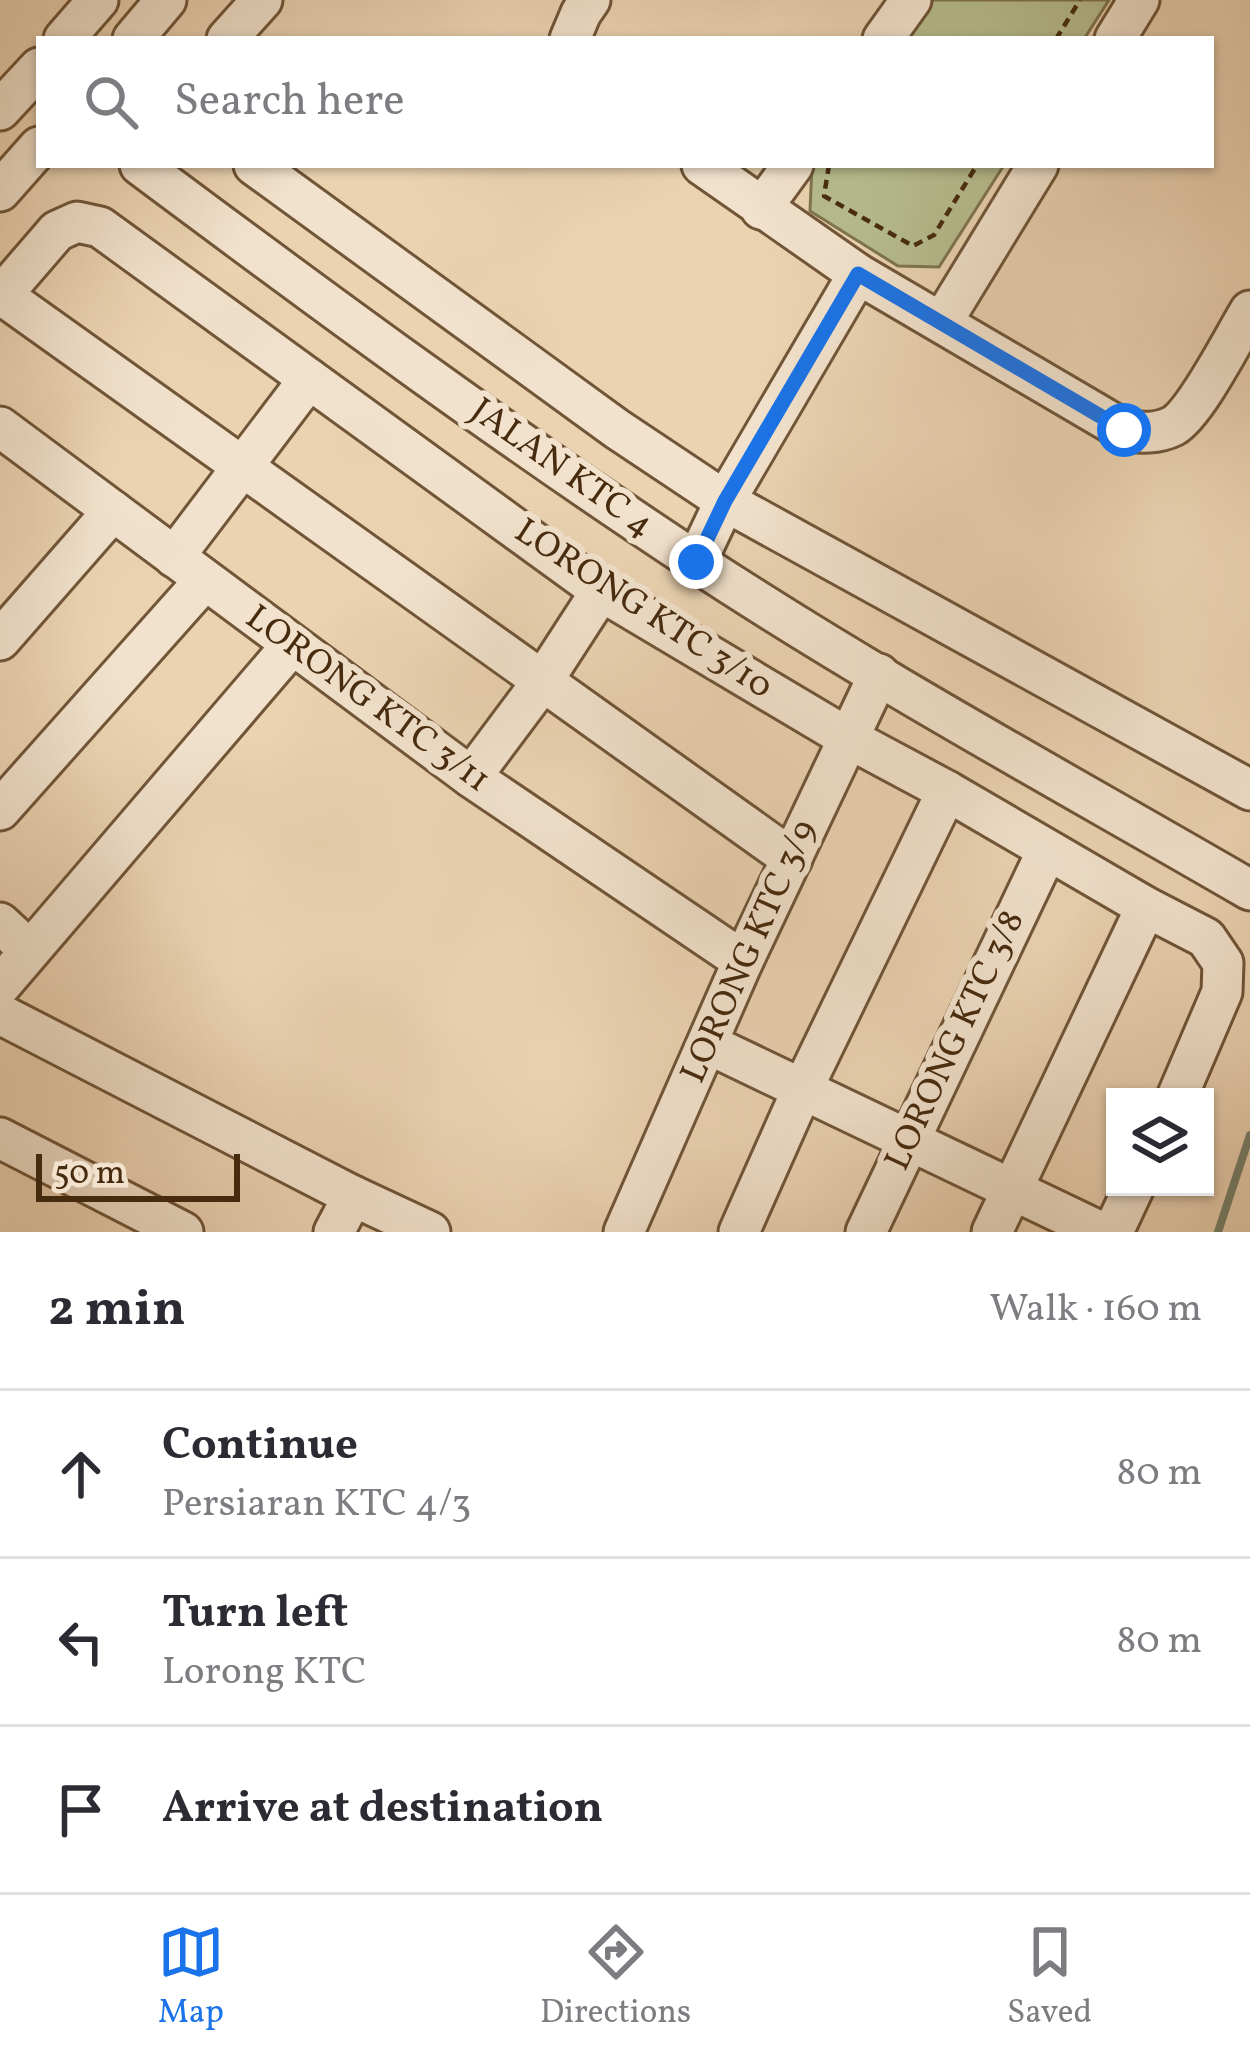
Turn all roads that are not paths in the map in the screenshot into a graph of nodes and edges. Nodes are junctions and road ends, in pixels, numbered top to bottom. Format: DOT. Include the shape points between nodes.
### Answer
graph roads {
  1 [pos="98,0"];
  2 [pos="166,0"];
  3 [pos="262,0"];
  4 [pos="590,0"];
  5 [pos="910,0"];
  6 [pos="1139,0"];
  7 [pos="67,36"];
  8 [pos="136,36"];
  9 [pos="230,36"];
  10 [pos="571,36"];
  11 [pos="885,36"];
  12 [pos="1117,36"];
  13 [pos="36,150"];
  14 [pos="144,168"];
  15 [pos="258,168"];
  16 [pos="706,168"];
  17 [pos="791,168"];
  18 [pos="1036,168"];
  19 [pos="0,191"];
  20 [pos="761,208"];
  21 [pos="858,274"];
  22 [pos="1,296"];
  23 [pos="1250,311"];
  24 [pos="942,322"];
  25 [pos="309,380"];
  26 [pos="7,444"];
  27 [pos="242,468"];
  28 [pos="725,501"];
  29 [pos="113,511"];
  30 [pos="696,562"];
  31 [pos="189,569"];
  32 [pos="602,591"];
  33 [pos="0,640"];
  34 [pos="292,645"];
  35 [pos="879,674"];
  36 [pos="542,682"];
  37 [pos="848,738"];
  38 [pos="471,777"];
  39 [pos="1250,790"];
  40 [pos="947,791"];
  41 [pos="0,810"];
  42 [pos="1046,851"];
  43 [pos="792,859"];
  44 [pos="1250,890"];
  45 [pos="1146,907"];
  46 [pos="0,923"];
  47 [pos="29,950"];
  48 [pos="743,961"];
  49 [pos="0,986"];
  50 [pos="0,1014"];
  51 [pos="708,1044"];
  52 [pos="803,1088"];
  53 [pos="1181,1088"];
  54 [pos="0,1138"];
  55 [pos="908,1142"];
  56 [pos="1012,1189"];
  57 [pos="353,1196"];
  58 [pos="1130,1196"];
  59 [pos="183,1232"];
  60 [pos="334,1232"];
  61 [pos="430,1232"];
  62 [pos="624,1232"];
  63 [pos="739,1232"];
  64 [pos="866,1232"];
  65 [pos="992,1232"];
  66 [pos="1100,1232"];
  67 [pos="1113,1232"];
  1 -- 7 [label="street"];
  2 -- 8 [label="street"];
  3 -- 9 [label="street"];
  4 -- 10 [label="street"];
  5 -- 11 [label="street"];
  6 -- 12 [label="street"];
  13 -- 19 [label="street"];
  14 -- 30 [label="street, JALAN KTC 4"];
  15 -- 28 [label="street"];
  16 -- 20 [label="street"];
  17 -- 20 [label="street"];
  18 -- 24 [label="street"];
  20 -- 21 [label="street"];
  21 -- 24 [label="street"];
  21 -- 28 [label="street"];
  22 -- 25 [label="street, LORONG KTC 3/10" via="57,231 76,222 100,227"];
  22 -- 27 [label="street"];
  23 -- 24 [label="street" via="1188,412 1146,434 1124,430"];
  25 -- 27 [label="street"];
  25 -- 32 [label="street, LORONG KTC 3/10"];
  26 -- 29 [label="street, LORONG KTC 3/11"];
  27 -- 31 [label="street"];
  27 -- 36 [label="street"];
  28 -- 30 [label="street"];
  28 -- 39 [label="street"];
  29 -- 31 [label="street, LORONG KTC 3/11"];
  29 -- 33 [label="street"];
  30 -- 35 [label="street, JALAN KTC 4"];
  31 -- 34 [label="street, LORONG KTC 3/11"];
  31 -- 41 [label="street"];
  32 -- 36 [label="street"];
  32 -- 37 [label="street, LORONG KTC 3/10"];
  34 -- 38 [label="street, LORONG KTC 3/11"];
  34 -- 47 [label="street"];
  35 -- 37 [label="street, LORONG KTC 3/9"];
  35 -- 44 [label="street, JALAN KTC 4"];
  36 -- 38 [label="street"];
  36 -- 43 [label="street"];
  37 -- 40 [label="street, LORONG KTC 3/10"];
  37 -- 43 [label="street, LORONG KTC 3/9"];
  38 -- 48 [label="street, LORONG KTC 3/11"];
  40 -- 42 [label="street, LORONG KTC 3/10"];
  40 -- 52 [label="street"];
  42 -- 45 [label="street, LORONG KTC 3/10"];
  42 -- 55 [label="street, LORONG KTC 3/8"];
  43 -- 48 [label="street, LORONG KTC 3/9"];
  45 -- 53 [label="street, LORONG KTC 3/10" via="1206,938 1223,963 1222,992"];
  45 -- 56 [label="street"];
  46 -- 47 [label="street"];
  47 -- 49 [label="street"];
  48 -- 51 [label="street, LORONG KTC 3/9"];
  50 -- 57 [label="street"];
  51 -- 52 [label="street"];
  51 -- 62 [label="street, LORONG KTC 3/9"];
  52 -- 55 [label="street"];
  52 -- 63 [label="street"];
  54 -- 59 [label="street"];
  55 -- 56 [label="street"];
  55 -- 64 [label="street, LORONG KTC 3/8"];
  56 -- 65 [label="street"];
  56 -- 66 [label="street"];
  57 -- 60 [label="street"];
  57 -- 61 [label="street"];
  58 -- 67 [label="street"];
}
